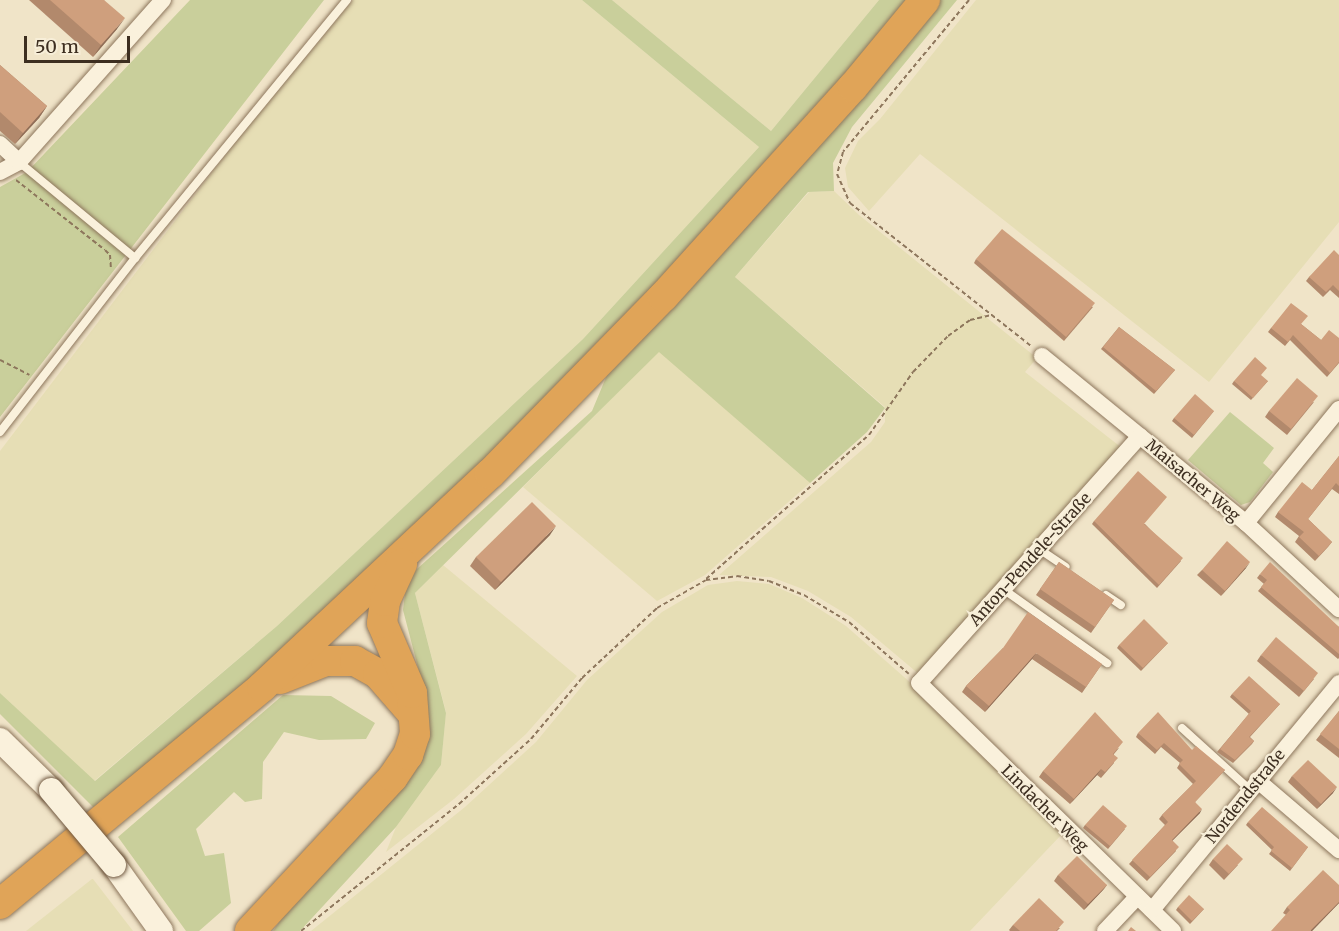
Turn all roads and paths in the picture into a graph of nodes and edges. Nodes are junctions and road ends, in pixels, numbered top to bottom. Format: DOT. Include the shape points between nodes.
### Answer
graph roads {
  1 [pos="163,0"];
  2 [pos="347,0"];
  3 [pos="925,0"];
  4 [pos="969,0"];
  5 [pos="0,144"];
  6 [pos="9,167"];
  7 [pos="135,258"];
  8 [pos="104,279"];
  9 [pos="991,315"];
  10 [pos="1042,356"];
  11 [pos="0,360"];
  12 [pos="32,375"];
  13 [pos="1339,409"];
  14 [pos="0,432"];
  15 [pos="1140,436"];
  16 [pos="1246,524"];
  17 [pos="1039,549"];
  18 [pos="406,553"];
  19 [pos="1075,574"];
  20 [pos="706,580"];
  21 [pos="1094,586"];
  22 [pos="1003,589"];
  23 [pos="1120,605"];
  24 [pos="1339,609"];
  25 [pos="1107,663"];
  26 [pos="1339,682"];
  27 [pos="920,683"];
  28 [pos="262,687"];
  29 [pos="415,718"];
  30 [pos="1182,728"];
  31 [pos="0,740"];
  32 [pos="1253,785"];
  33 [pos="1339,850"];
  34 [pos="1137,897"];
  35 [pos="0,904"];
  36 [pos="1152,910"];
  37 [pos="260,924"];
  38 [pos="161,931"];
  39 [pos="301,931"];
  40 [pos="1105,931"];
  41 [pos="1173,931"];
  1 -- 6 [label="street"];
  2 -- 7 [label="lane"];
  3 -- 18 [label="highway" via="853,87 663,297 531,433"];
  4 -- 9 [label="path" via="843,152 837,174 850,203"];
  5 -- 6 [label="street"];
  6 -- 7 [label="lane"];
  6 -- 8 [label="path" via="11,176 105,250 111,261"];
  7 -- 14 [label="lane"];
  9 -- 10 [label="path"];
  9 -- 20 [label="path" via="970,320 948,336 913,372 869,435"];
  10 -- 15 [label="street, Maisacher Weg"];
  11 -- 12 [label="path" via="23,375"];
  13 -- 16 [label="street"];
  15 -- 16 [label="street, Maisacher Weg"];
  15 -- 17 [label="street, Anton-Pendele-Straße"];
  16 -- 24 [label="street, Maisacher Weg"];
  17 -- 19 [label="lane"];
  17 -- 22 [label="street, Anton-Pendele-Straße"];
  18 -- 28 [label="highway"];
  18 -- 29 [label="highway" via="384,601 382,622 412,693"];
  20 -- 27 [label="path" via="736,576 769,581 804,595 849,622"];
  20 -- 39 [label="path" via="657,608 582,678 531,740 459,804"];
  21 -- 23 [label="lane"];
  22 -- 25 [label="lane"];
  22 -- 27 [label="street, Anton-Pendele-Straße"];
  26 -- 32 [label="street, Nordendstraße"];
  27 -- 34 [label="street, Lindacher Weg"];
  28 -- 29 [label="highway" via="326,661 355,662 378,674"];
  28 -- 35 [label="highway"];
  29 -- 37 [label="highway" via="408,755 393,777"];
  30 -- 32 [label="lane"];
  31 -- 38 [label="street, bridge" via="51,790"];
  32 -- 33 [label="street"];
  32 -- 36 [label="street, Nordendstraße"];
  34 -- 36 [label="street, Lindacher Weg"];
  34 -- 40 [label="street"];
  36 -- 41 [label="street, Lindacher Weg"];
}
